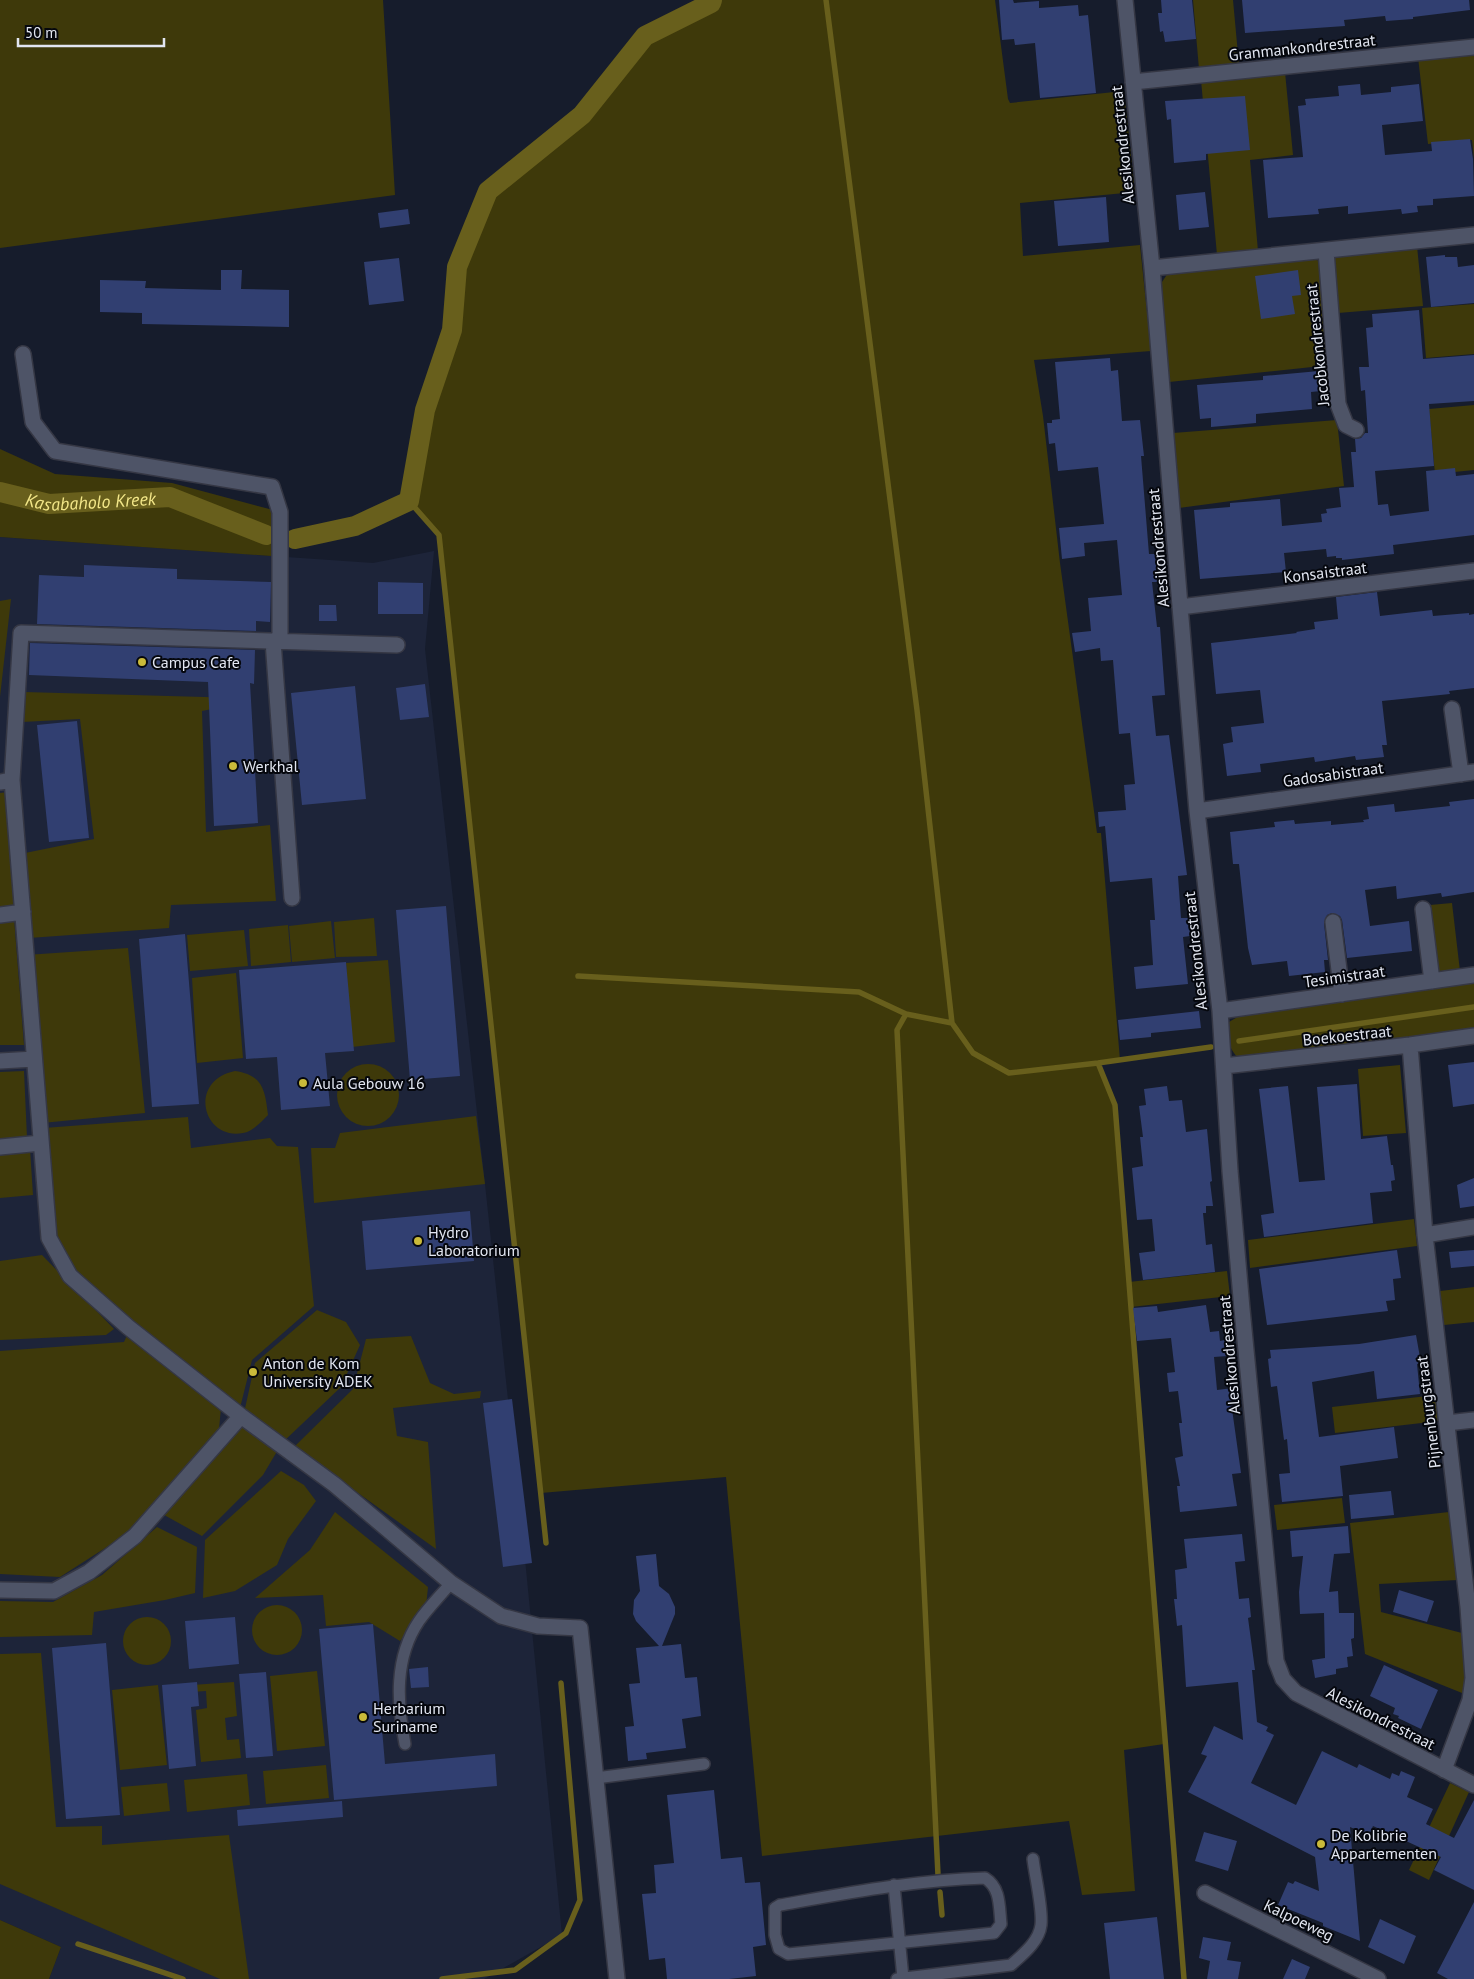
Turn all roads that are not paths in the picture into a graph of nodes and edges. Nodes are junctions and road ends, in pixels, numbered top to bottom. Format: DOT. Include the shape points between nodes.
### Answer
graph roads {
  1 [pos="1125,0"];
  2 [pos="1474,47"];
  3 [pos="1133,82"];
  4 [pos="1474,235"];
  5 [pos="1326,250"];
  6 [pos="1152,268"];
  7 [pos="23,354"];
  8 [pos="1356,430"];
  9 [pos="1474,570"];
  10 [pos="1180,607"];
  11 [pos="277,641"];
  12 [pos="397,645"];
  13 [pos="1452,709"];
  14 [pos="1467,773"];
  15 [pos="6,781"];
  16 [pos="1197,810"];
  17 [pos="292,898"];
  18 [pos="1423,909"];
  19 [pos="23,912"];
  20 [pos="0,915"];
  21 [pos="1332,922"];
  22 [pos="1474,976"];
  23 [pos="1432,981"];
  24 [pos="1342,994"];
  25 [pos="1220,1011"];
  26 [pos="1474,1036"];
  27 [pos="1410,1045"];
  28 [pos="34,1059"];
  29 [pos="0,1061"];
  30 [pos="1224,1066"];
  31 [pos="41,1143"];
  32 [pos="0,1147"];
  33 [pos="1474,1227"];
  34 [pos="1425,1235"];
  35 [pos="241,1416"];
  36 [pos="1474,1420"];
  37 [pos="1447,1424"];
  38 [pos="451,1583"];
  39 [pos="0,1590"];
  40 [pos="1471,1606"];
  41 [pos="405,1744"];
  42 [pos="704,1764"];
  43 [pos="1444,1770"];
  44 [pos="596,1778"];
  45 [pos="1474,1785"];
  46 [pos="1033,1859"];
  47 [pos="894,1885"];
  48 [pos="1205,1892"];
  49 [pos="901,1942"];
  50 [pos="617,1979"];
  51 [pos="900,1979"];
  52 [pos="1378,1979"];
  1 -- 3 [label="street, Alesikondrestraat"];
  2 -- 3 [label="street, Granmankondrestraat"];
  3 -- 6 [label="street, Alesikondrestraat"];
  4 -- 5 [label="street"];
  5 -- 6 [label="street"];
  5 -- 8 [label="street, Jacobkondrestraat" via="1338,404 1346,425"];
  6 -- 10 [label="street, Alesikondrestraat"];
  7 -- 11 [label="street" via="33,422 54,451 272,487 280,512"];
  9 -- 10 [label="street, Konsaistraat"];
  10 -- 16 [label="street, Alesikondrestraat"];
  11 -- 12 [label="street"];
  11 -- 15 [label="street" via="21,633"];
  11 -- 17 [label="street"];
  13 -- 14 [label="street"];
  14 -- 16 [label="street, Gadosabistraat"];
  15 -- 19 [label="street"];
  16 -- 25 [label="street, Alesikondrestraat"];
  18 -- 23 [label="street"];
  19 -- 20 [label="street"];
  19 -- 28 [label="street"];
  21 -- 24 [label="street"];
  22 -- 23 [label="street, Tesimistraat"];
  23 -- 24 [label="street, Tesimistraat"];
  24 -- 25 [label="street, Tesimistraat"];
  25 -- 30 [label="street, Alesikondrestraat"];
  26 -- 27 [label="street, Boekoestraat"];
  27 -- 30 [label="street, Boekoestraat"];
  27 -- 34 [label="street, Pijnenburgstraat"];
  28 -- 29 [label="street"];
  28 -- 31 [label="street"];
  30 -- 43 [label="street, Alesikondrestraat" via="1230,1171 1276,1661 1283,1679 1296,1693"];
  31 -- 32 [label="street"];
  31 -- 35 [label="street" via="49,1238 70,1276 128,1327"];
  33 -- 34 [label="street"];
  34 -- 37 [label="street, Pijnenburgstraat"];
  35 -- 38 [label="street" via="335,1485"];
  35 -- 39 [label="street" via="134,1536 89,1572 54,1591"];
  36 -- 37 [label="street"];
  37 -- 40 [label="street, Pijnenburgstraat"];
  38 -- 41 [label="lane" via="418,1623 402,1657 399,1706"];
  38 -- 44 [label="street" via="501,1616 538,1626 580,1628"];
  40 -- 43 [label="street, Pijnenburgstraat" via="1470,1700"];
  42 -- 44 [label="lane"];
  43 -- 45 [label="street, Alesikondrestraat"];
  44 -- 50 [label="street"];
  46 -- 51 [label="lane" via="1041,1926 1025,1953 1010,1965"];
  47 -- 49 [label="lane"];
  47 -- 49 [label="lane" via="985,1878 997,1891 1001,1924 994,1933"];
  47 -- 49 [label="lane" via="780,1905 775,1908 775,1935 779,1949 788,1954"];
  48 -- 52 [label="street, Kalpoeweg"];
  49 -- 51 [label="lane"];
}
